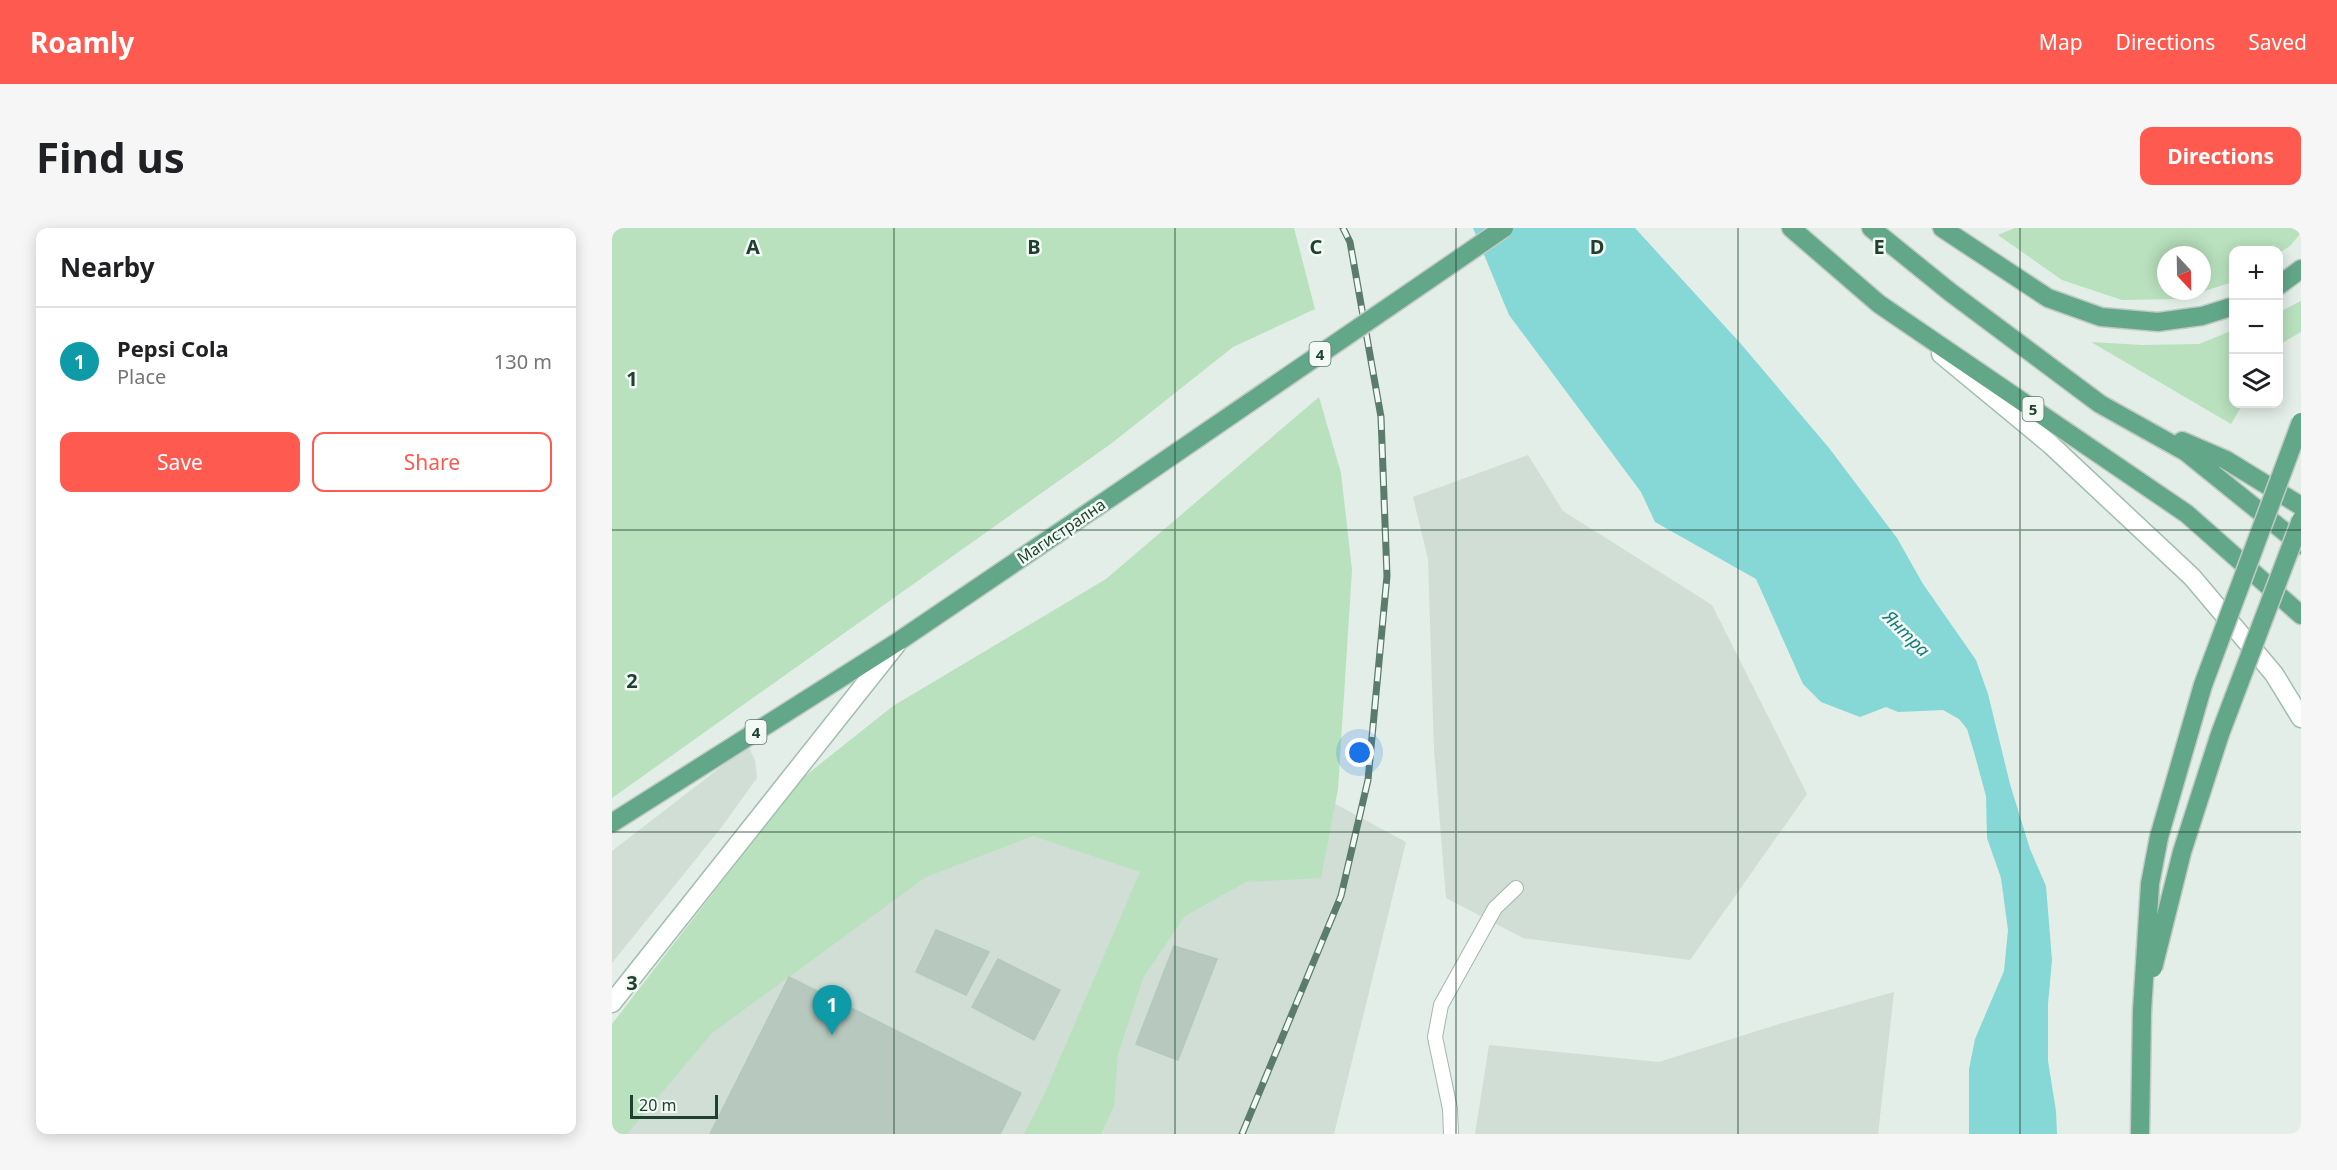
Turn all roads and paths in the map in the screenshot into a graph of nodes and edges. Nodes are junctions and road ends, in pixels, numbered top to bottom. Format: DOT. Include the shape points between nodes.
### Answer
graph roads {
  1 [pos="1504,228"];
  2 [pos="1791,228"];
  3 [pos="1871,228"];
  4 [pos="1942,228"];
  5 [pos="2301,269"];
  6 [pos="2283,282"];
  7 [pos="1879,304"];
  8 [pos="2229,308"];
  9 [pos="2100,404"];
  10 [pos="2301,422"];
  11 [pos="2301,506"];
  12 [pos="2301,520"];
  13 [pos="2301,545"];
  14 [pos="2301,615"];
  15 [pos="899,641"];
  16 [pos="2301,718"];
  17 [pos="612,823"];
  18 [pos="1516,888"];
  19 [pos="612,1003"];
  20 [pos="2142,1011"];
  21 [pos="1451,1134"];
  22 [pos="2140,1134"];
  1 -- 15 [label="main road, Магистрална / 4, bridge"];
  2 -- 7 [label="main road, 5"];
  3 -- 9 [label="main road"];
  4 -- 8 [label="main road" via="2048,298 2101,317 2158,322"];
  5 -- 6 [label="main road"];
  7 -- 14 [label="main road, 5" via="2187,514"];
  7 -- 16 [label="main road" via="2051,445 2192,577 2274,674"];
  9 -- 11 [label="main road" via="2226,460"];
  9 -- 13 [label="main road" via="2186,452"];
  10 -- 20 [label="main road, bridge" via="2203,685 2158,837 2150,884"];
  12 -- 20 [label="main road, bridge" via="2220,734 2182,852"];
  15 -- 17 [label="main road, Магистрална / 4"];
  15 -- 19 [label="main road"];
  18 -- 21 [label="lane" via="1495,908 1441,1005 1436,1037"];
  20 -- 22 [label="main road"];
}
